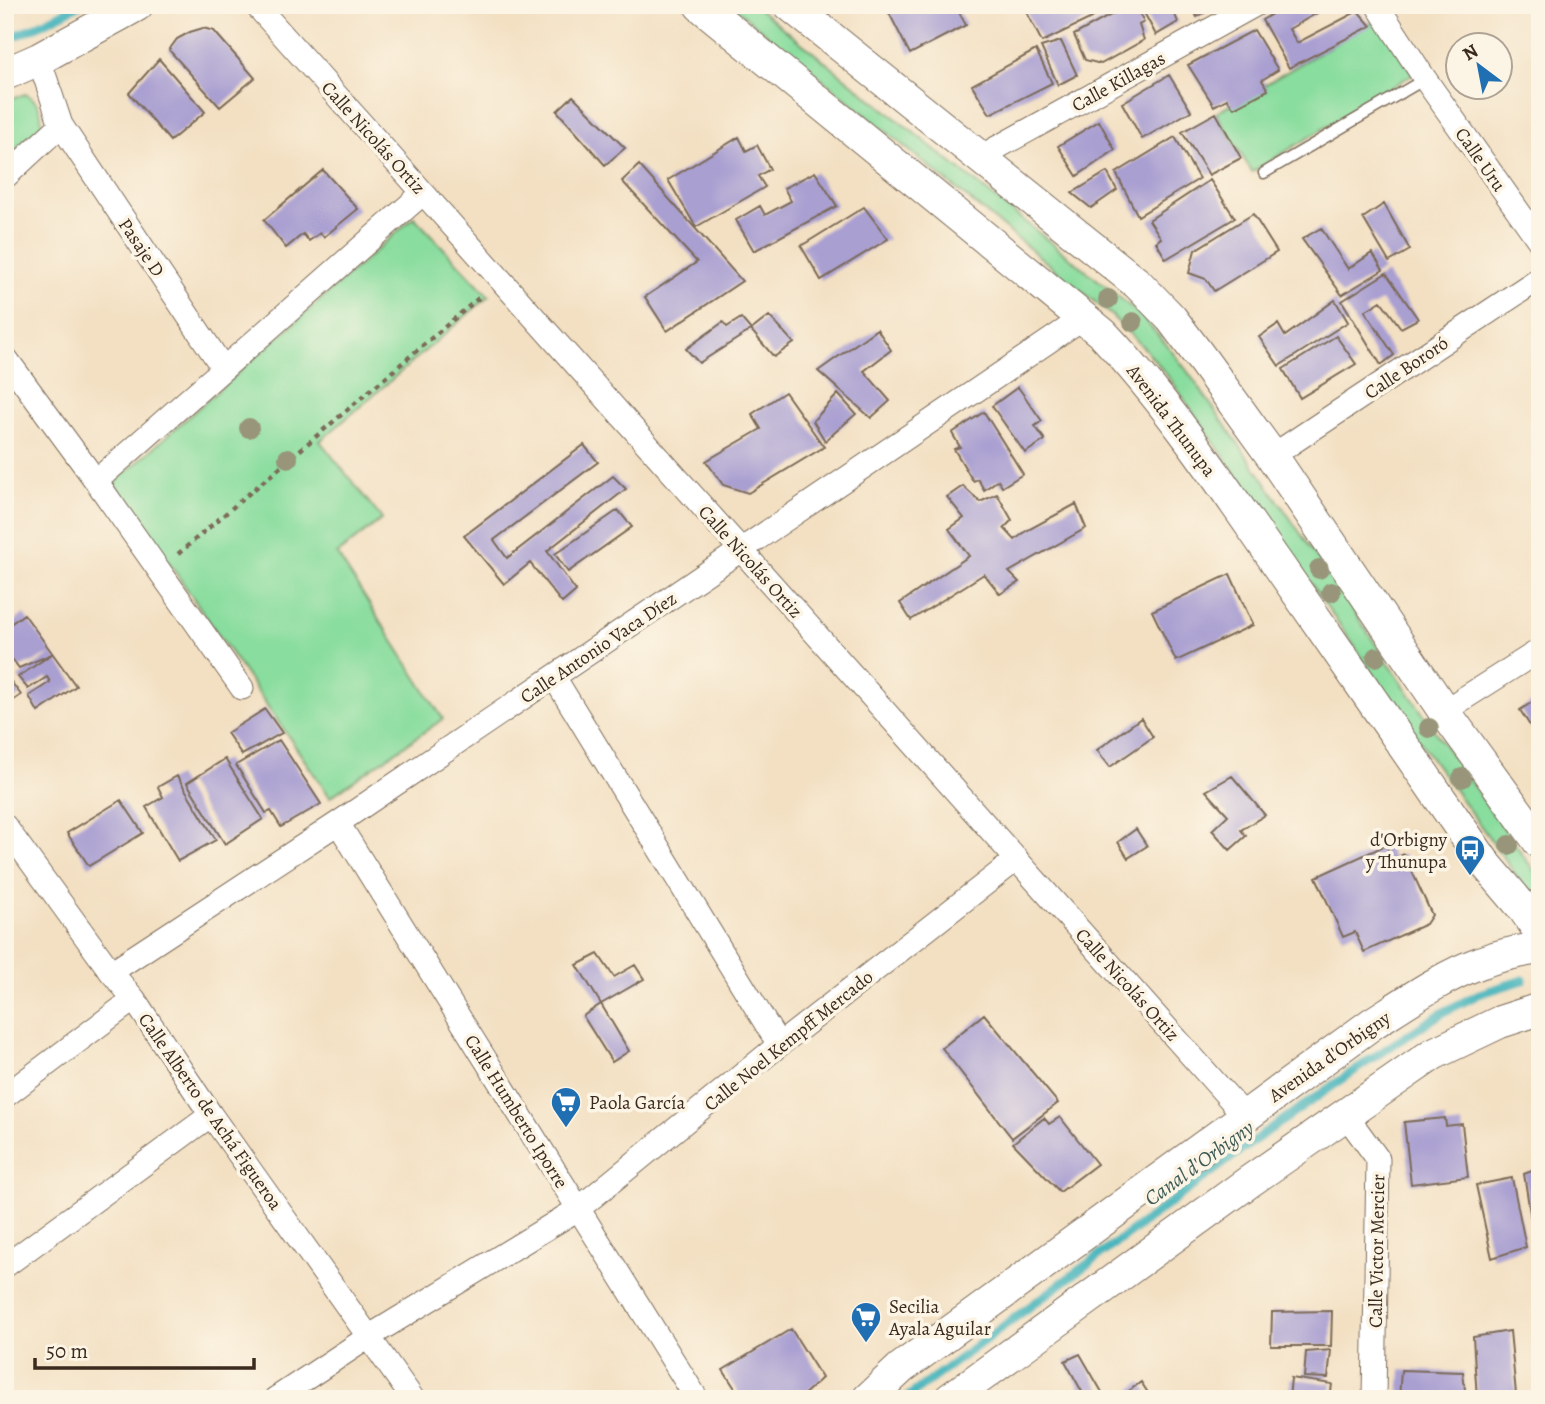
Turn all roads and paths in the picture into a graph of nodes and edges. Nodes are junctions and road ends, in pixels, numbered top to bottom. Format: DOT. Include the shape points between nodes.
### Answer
graph roads {
  1 [pos="137,5"];
  2 [pos="256,5"];
  3 [pos="699,5"];
  4 [pos="790,5"];
  5 [pos="1255,5"];
  6 [pos="1377,5"];
  7 [pos="39,59"];
  8 [pos="5,74"];
  9 [pos="1425,79"];
  10 [pos="61,125"];
  11 [pos="980,157"];
  12 [pos="1264,173"];
  13 [pos="5,177"];
  14 [pos="423,193"];
  15 [pos="1540,242"];
  16 [pos="1540,278"];
  17 [pos="500,279"];
  18 [pos="1083,318"];
  19 [pos="5,357"];
  20 [pos="223,368"];
  21 [pos="1272,456"];
  22 [pos="96,481"];
  23 [pos="742,550"];
  24 [pos="159,570"];
  25 [pos="1540,650"];
  26 [pos="554,677"];
  27 [pos="242,688"];
  28 [pos="1444,711"];
  29 [pos="338,823"];
  30 [pos="5,826"];
  31 [pos="1540,843"];
  32 [pos="1017,859"];
  33 [pos="1540,932"];
  34 [pos="1540,948"];
  35 [pos="111,972"];
  36 [pos="134,999"];
  37 [pos="1540,1009"];
  38 [pos="779,1045"];
  39 [pos="5,1096"];
  40 [pos="1345,1114"];
  41 [pos="211,1115"];
  42 [pos="1245,1116"];
  43 [pos="578,1209"];
  44 [pos="5,1266"];
  45 [pos="370,1336"];
  46 [pos="275,1399"];
  47 [pos="413,1399"];
  48 [pos="696,1399"];
  49 [pos="868,1399"];
  50 [pos="950,1399"];
  51 [pos="1374,1399"];
  1 -- 7 [label="street"];
  2 -- 14 [label="street, Calle Nicolás Ortiz"];
  3 -- 18 [label="street, Avenida Thunupa"];
  4 -- 11 [label="street"];
  5 -- 11 [label="street, Calle Killagas"];
  6 -- 9 [label="street, Calle Uru"];
  7 -- 8 [label="street"];
  7 -- 10 [label="street, Pasaje D"];
  9 -- 12 [label="lane"];
  9 -- 15 [label="street, Calle Uru"];
  10 -- 13 [label="street"];
  10 -- 20 [label="street, Pasaje D"];
  11 -- 21 [label="street" via="1138,284 1171,318"];
  14 -- 17 [label="street, Calle Nicolás Ortiz"];
  14 -- 20 [label="street"];
  16 -- 21 [label="street, Calle Bororó"];
  17 -- 23 [label="street, Calle Nicolás Ortiz"];
  17 -- 24 [label="path"];
  18 -- 23 [label="street, Calle Antonio Vaca Díez"];
  18 -- 33 [label="street, Avenida Thunupa" via="1162,401 1484,862"];
  19 -- 22 [label="street"];
  20 -- 22 [label="street"];
  21 -- 28 [label="street"];
  22 -- 24 [label="street"];
  23 -- 26 [label="street, Calle Antonio Vaca Díez"];
  23 -- 32 [label="street, Calle Nicolás Ortiz"];
  24 -- 27 [label="street"];
  25 -- 28 [label="street"];
  26 -- 29 [label="street, Calle Antonio Vaca Díez"];
  26 -- 38 [label="street"];
  28 -- 31 [label="street"];
  29 -- 35 [label="street, Calle Antonio Vaca Díez"];
  29 -- 43 [label="street, Calle Humberto Iporre"];
  30 -- 35 [label="street, Calle Alberto de Achá Figueroa"];
  32 -- 38 [label="street, Calle Noel Kempff Mercado"];
  32 -- 42 [label="street, Calle Nicolás Ortiz"];
  34 -- 42 [label="street, Avenida d'Orbigny" via="1481,962 1436,985 1373,1023"];
  35 -- 36 [label="street, Calle Alberto de Achá Figueroa"];
  36 -- 39 [label="street"];
  36 -- 41 [label="street, Calle Alberto de Achá Figueroa"];
  37 -- 40 [label="street" via="1500,1022 1433,1054"];
  38 -- 43 [label="street, Calle Noel Kempff Mercado"];
  40 -- 50 [label="street"];
  40 -- 51 [label="street, Calle Victor Mercier" via="1378,1159"];
  41 -- 44 [label="street"];
  41 -- 45 [label="street, Calle Alberto de Achá Figueroa"];
  42 -- 49 [label="street, Avenida d'Orbigny" via="901,1368"];
  43 -- 45 [label="street, Calle Noel Kempff Mercado"];
  43 -- 48 [label="street, Calle Humberto Iporre"];
  45 -- 46 [label="street, Calle Noel Kempff Mercado"];
  45 -- 47 [label="street, Calle Alberto de Achá Figueroa"];
}
